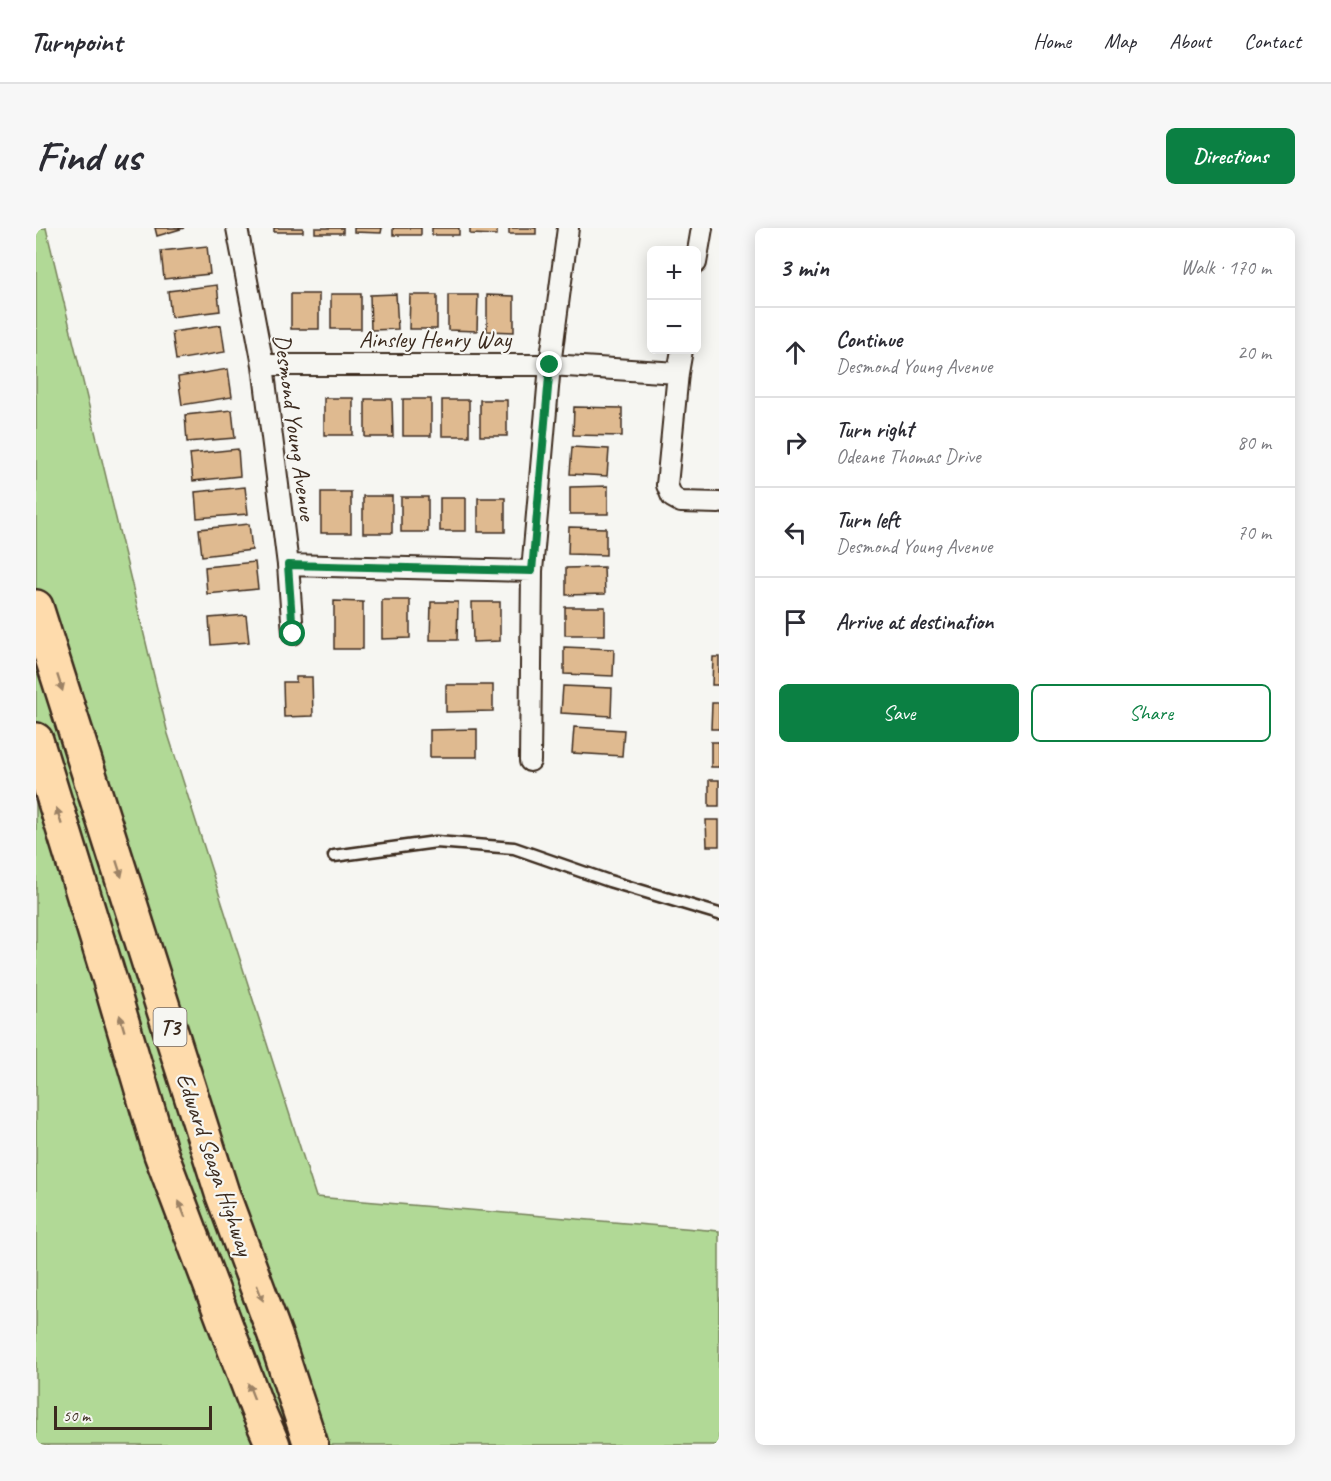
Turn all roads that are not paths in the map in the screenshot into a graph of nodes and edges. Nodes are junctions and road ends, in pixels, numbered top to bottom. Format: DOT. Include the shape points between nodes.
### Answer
graph roads {
  1 [pos="237,228"];
  2 [pos="568,228"];
  3 [pos="702,228"];
  4 [pos="699,246"];
  5 [pos="681,354"];
  6 [pos="263,365"];
  7 [pos="550,365"];
  8 [pos="678,373"];
  9 [pos="719,503"];
  10 [pos="288,565"];
  11 [pos="532,571"];
  12 [pos="36,607"];
  13 [pos="293,634"];
  14 [pos="36,740"];
  15 [pos="530,761"];
  16 [pos="334,856"];
  17 [pos="719,914"];
  18 [pos="273,1445"];
  19 [pos="311,1445"];
  1 -- 6 [label="street, Desmond Young Avenue"];
  2 -- 7 [label="street"];
  3 -- 4 [label="street"];
  5 -- 8 [label="street"];
  6 -- 7 [label="street, Ainsley Henry Way"];
  6 -- 10 [label="street, Desmond Young Avenue"];
  7 -- 8 [label="street, Ainsley Henry Way"];
  7 -- 11 [label="street"];
  8 -- 9 [label="street" via="667,485 672,497 681,502"];
  10 -- 11 [label="street"];
  10 -- 13 [label="street, Desmond Young Avenue"];
  11 -- 15 [label="street"];
  12 -- 19 [label="highway, Edward Seaga Highway / T3, one-way" via="222,1193"];
  18 -- 14 [label="highway, Edward Seaga Highway / T3, one-way" via="161,1154"];
  16 -- 17 [label="lane" via="436,842 514,848"];
}
